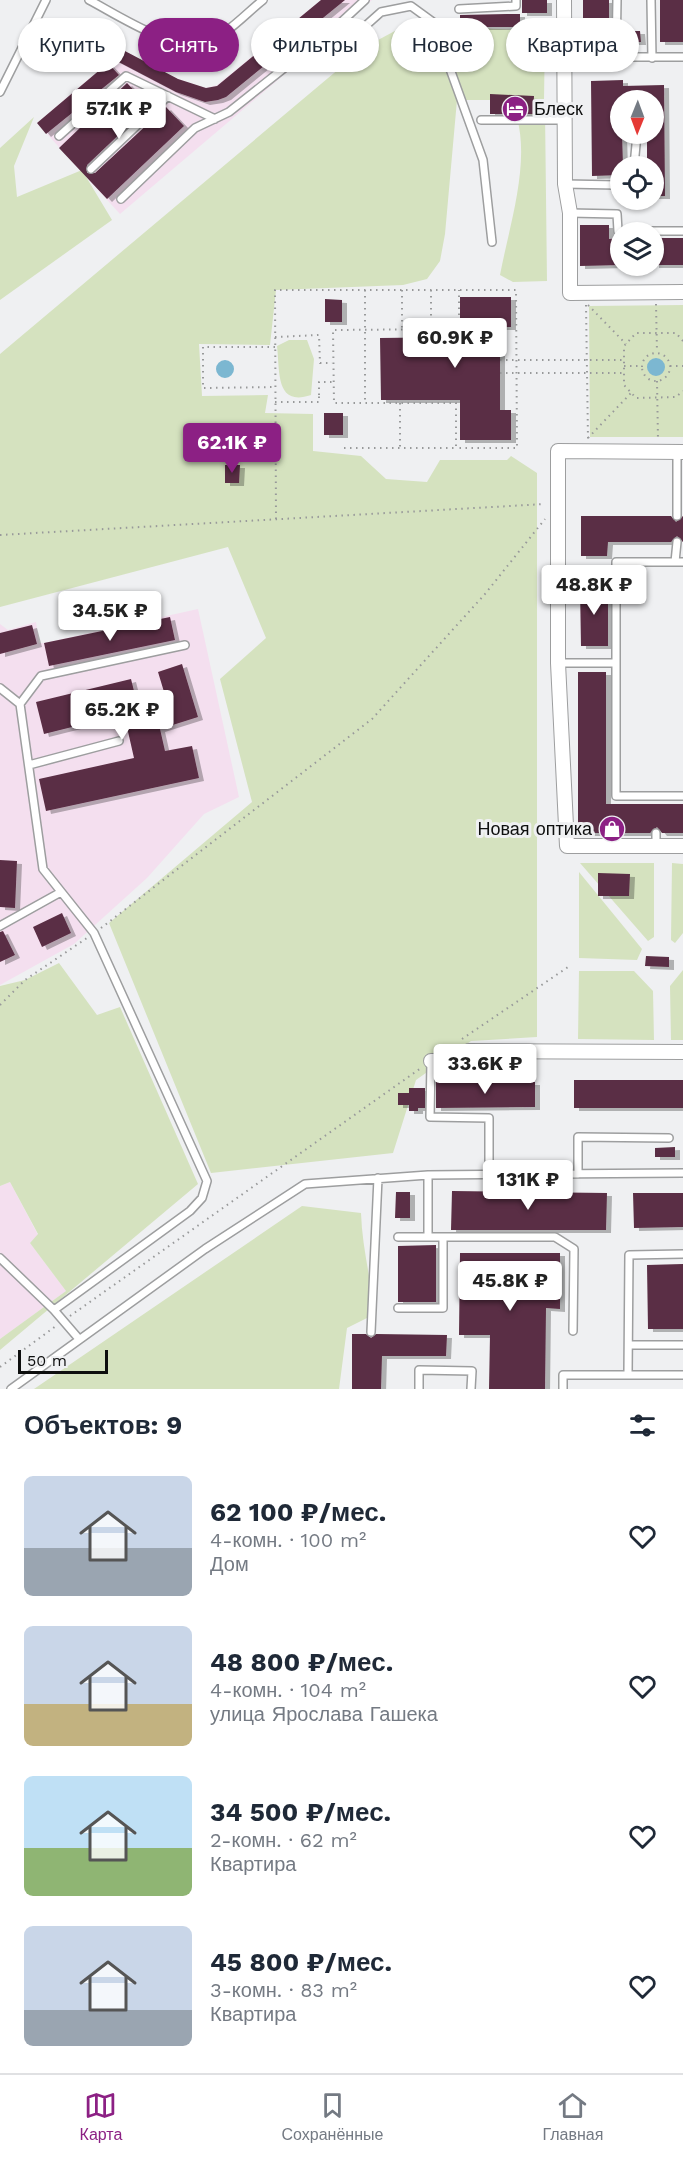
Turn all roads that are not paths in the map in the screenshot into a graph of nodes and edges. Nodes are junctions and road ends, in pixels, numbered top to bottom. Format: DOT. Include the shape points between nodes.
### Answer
graph roads {
  1 [pos="46,0"];
  2 [pos="89,0"];
  3 [pos="262,0"];
  4 [pos="365,0"];
  5 [pos="516,0"];
  6 [pos="564,0"];
  7 [pos="617,0"];
  8 [pos="651,0"];
  9 [pos="459,9"];
  10 [pos="346,18"];
  11 [pos="374,18"];
  12 [pos="564,18"];
  13 [pos="617,18"];
  14 [pos="683,57"];
  15 [pos="639,58"];
  16 [pos="652,58"];
  17 [pos="279,72"];
  18 [pos="565,72"];
  19 [pos="0,92"];
  20 [pos="168,96"];
  21 [pos="215,119"];
  22 [pos="481,120"];
  23 [pos="565,120"];
  24 [pos="59,136"];
  25 [pos="91,169"];
  26 [pos="565,184"];
  27 [pos="610,185"];
  28 [pos="121,198"];
  29 [pos="570,213"];
  30 [pos="683,231"];
  31 [pos="492,242"];
  32 [pos="683,292"];
  33 [pos="680,452"];
  34 [pos="677,516"];
  35 [pos="677,542"];
  36 [pos="679,562"];
  37 [pos="558,578"];
  38 [pos="616,578"];
  39 [pos="185,645"];
  40 [pos="558,663"];
  41 [pos="616,663"];
  42 [pos="0,688"];
  43 [pos="20,704"];
  44 [pos="119,741"];
  45 [pos="28,765"];
  46 [pos="683,796"];
  47 [pos="683,846"];
  48 [pos="61,892"];
  49 [pos="0,926"];
  50 [pos="683,1052"];
  51 [pos="431,1061"];
  52 [pos="669,1138"];
  53 [pos="683,1173"];
  54 [pos="489,1174"];
  55 [pos="578,1174"];
  56 [pos="428,1175"];
  57 [pos="378,1178"];
  58 [pos="398,1237"];
  59 [pos="428,1237"];
  60 [pos="443,1237"];
  61 [pos="683,1254"];
  62 [pos="0,1258"];
  63 [pos="398,1308"];
  64 [pos="54,1310"];
  65 [pos="573,1331"];
  66 [pos="371,1332"];
  67 [pos="79,1340"];
  68 [pos="629,1345"];
  69 [pos="683,1345"];
  70 [pos="628,1374"];
  71 [pos="683,1375"];
  72 [pos="10,1389"];
  73 [pos="418,1389"];
  74 [pos="471,1389"];
  75 [pos="563,1389"];
  1 -- 19 [label="lane"];
  2 -- 3 [label="lane" via="160,36 202,43"];
  4 -- 10 [label="lane"];
  5 -- 9 [label="lane" via="516,6"];
  6 -- 12 [label="street"];
  7 -- 13 [label="lane"];
  8 -- 16 [label="lane"];
  11 -- 31 [label="lane" via="381,12 411,6 433,22 483,160"];
  14 -- 16 [label="lane"];
  15 -- 16 [label="lane"];
  17 -- 21 [label="lane"];
  18 -- 23 [label="street"];
  20 -- 21 [label="lane"];
  20 -- 24 [label="lane" via="126,76"];
  20 -- 25 [label="lane"];
  21 -- 28 [label="lane" via="195,128"];
  22 -- 23 [label="lane"];
  23 -- 26 [label="street"];
  26 -- 27 [label="lane"];
  26 -- 29 [label="street"];
  29 -- 30 [label="lane" via="617,214 618,231"];
  29 -- 32 [label="street" via="570,293"];
  33 -- 34 [label="lane"];
  33 -- 37 [label="street" via="658,445 558,451"];
  35 -- 36 [label="lane"];
  36 -- 38 [label="lane" via="616,562"];
  37 -- 38 [label="lane"];
  37 -- 40 [label="street"];
  38 -- 41 [label="lane"];
  39 -- 43 [label="lane" via="41,676"];
  40 -- 41 [label="lane"];
  40 -- 47 [label="street" via="567,846 656,839"];
  41 -- 46 [label="lane" via="616,796 656,800"];
  42 -- 43 [label="lane"];
  43 -- 45 [label="lane"];
  44 -- 45 [label="lane"];
  45 -- 48 [label="lane" via="43,869"];
  48 -- 49 [label="lane"];
  48 -- 64 [label="lane" via="94,933 207,1181 202,1198 190,1211"];
  50 -- 51 [label="street" via="469,1051 454,1061"];
  51 -- 54 [label="lane" via="430,1117 489,1118"];
  52 -- 55 [label="lane" via="578,1137"];
  53 -- 55 [label="lane"];
  54 -- 55 [label="lane"];
  54 -- 56 [label="lane"];
  56 -- 57 [label="lane"];
  56 -- 59 [label="lane"];
  57 -- 66 [label="lane"];
  57 -- 67 [label="lane" via="306,1184 205,1249"];
  58 -- 59 [label="lane"];
  59 -- 60 [label="lane"];
  60 -- 63 [label="lane" via="443,1308"];
  60 -- 65 [label="lane" via="555,1237 574,1249"];
  61 -- 68 [label="lane" via="629,1255"];
  62 -- 64 [label="lane"];
  64 -- 67 [label="lane"];
  67 -- 72 [label="lane"];
  68 -- 69 [label="lane"];
  68 -- 70 [label="lane"];
  70 -- 71 [label="lane"];
  70 -- 75 [label="lane" via="563,1375"];
  73 -- 74 [label="lane" via="419,1370 472,1371"];
}
